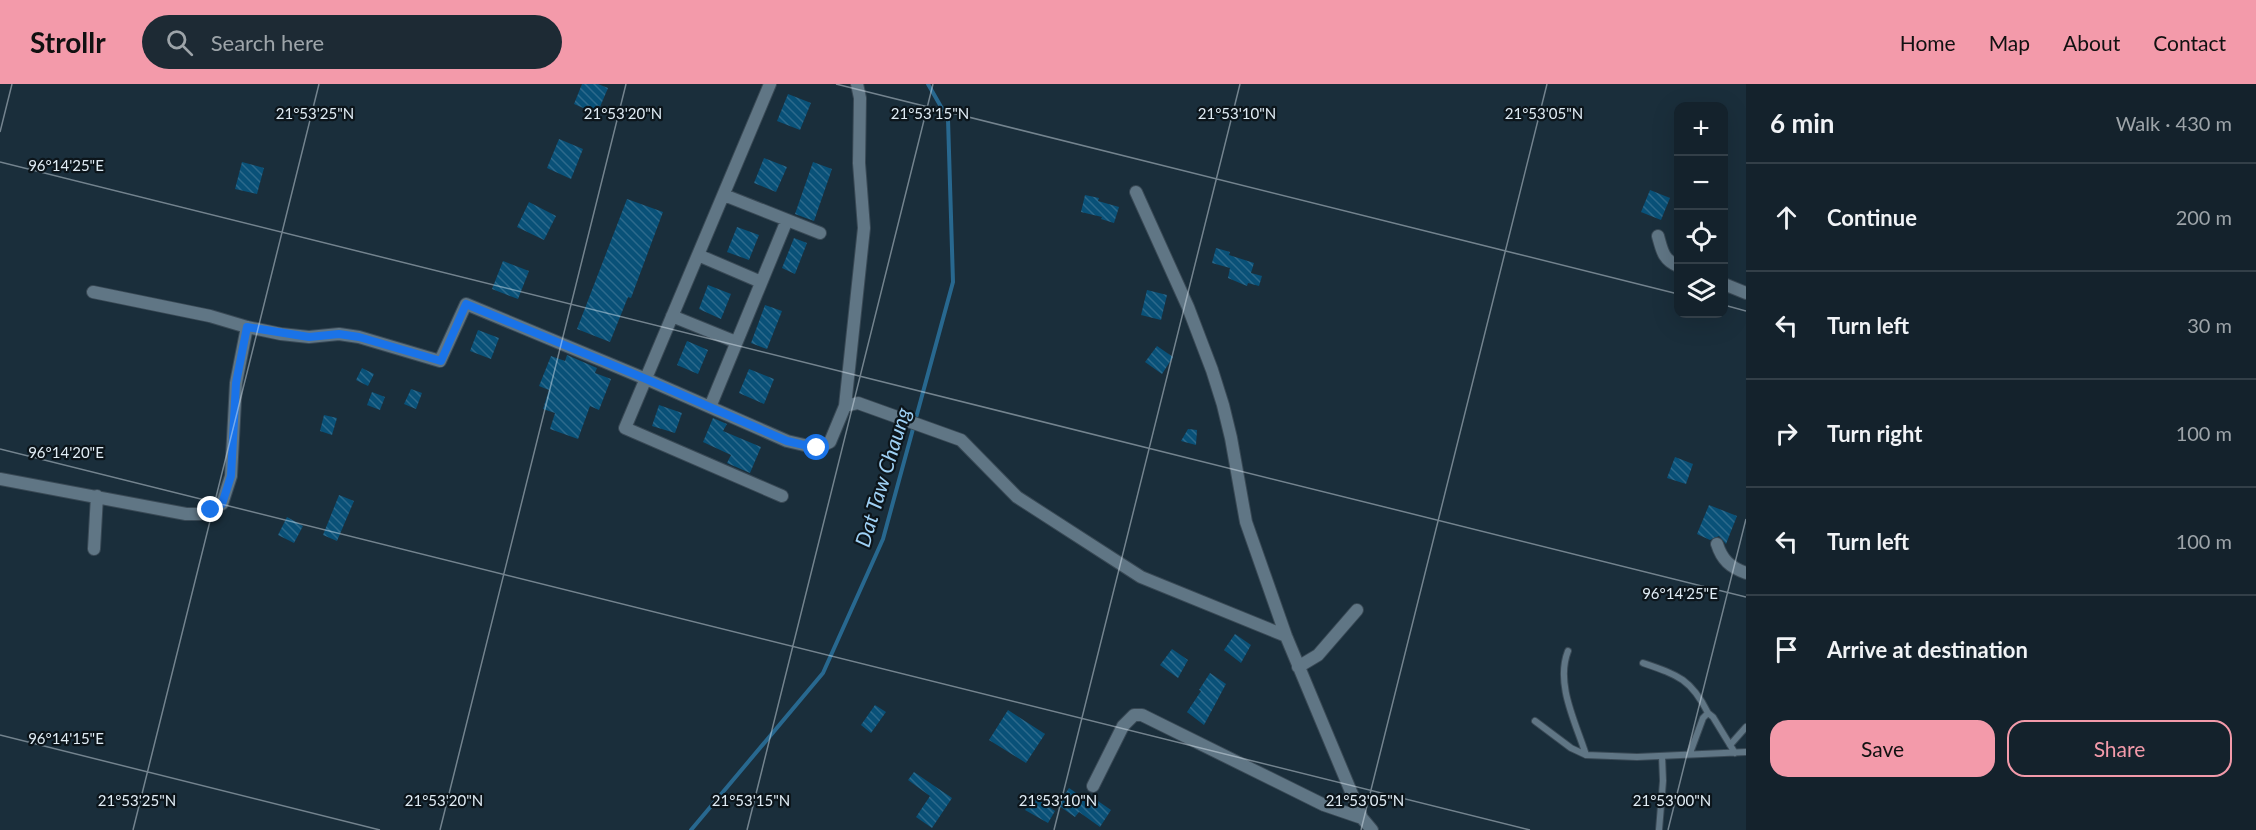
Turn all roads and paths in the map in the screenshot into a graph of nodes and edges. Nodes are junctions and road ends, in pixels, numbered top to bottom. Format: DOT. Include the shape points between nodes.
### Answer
graph roads {
  1 [pos="770,84"];
  2 [pos="857,84"];
  3 [pos="1136,192"];
  4 [pos="724,195"];
  5 [pos="787,220"];
  6 [pos="820,233"];
  7 [pos="1658,236"];
  8 [pos="698,255"];
  9 [pos="1674,264"];
  10 [pos="761,282"];
  11 [pos="1728,286"];
  12 [pos="93,292"];
  13 [pos="1746,293"];
  14 [pos="672,316"];
  15 [pos="247,327"];
  16 [pos="736,342"];
  17 [pos="646,379"];
  18 [pos="845,406"];
  19 [pos="710,407"];
  20 [pos="0,479"];
  21 [pos="98,496"];
  22 [pos="782,496"];
  23 [pos="1717,544"];
  24 [pos="94,549"];
  25 [pos="1746,573"];
  26 [pos="1357,610"];
  27 [pos="1286,636"];
  28 [pos="1568,651"];
  29 [pos="1643,663"];
  30 [pos="1298,667"];
  31 [pos="1708,713"];
  32 [pos="1535,721"];
  33 [pos="1746,727"];
  34 [pos="1730,745"];
  35 [pos="1746,752"];
  36 [pos="1690,753"];
  37 [pos="1735,753"];
  38 [pos="1586,755"];
  39 [pos="1662,756"];
  40 [pos="1093,786"];
  41 [pos="1365,825"];
  42 [pos="1659,830"];
  1 -- 4 [label="street"];
  2 -- 18 [label="street" via="864,228"];
  3 -- 27 [label="street" via="1212,370 1228,427 1246,522"];
  4 -- 5 [label="street"];
  4 -- 8 [label="street"];
  5 -- 6 [label="street"];
  5 -- 10 [label="street"];
  7 -- 9 [label="street" via="1663,255"];
  8 -- 10 [label="street"];
  8 -- 14 [label="street"];
  10 -- 16 [label="street"];
  11 -- 13 [label="street"];
  12 -- 15 [label="street"];
  14 -- 16 [label="street"];
  14 -- 17 [label="street"];
  15 -- 17 [label="street" via="309,337 359,337 441,361 466,304"];
  15 -- 21 [label="street" via="236,383 231,476 222,504 200,514 186,514"];
  16 -- 19 [label="street"];
  17 -- 19 [label="street"];
  17 -- 22 [label="street" via="625,428"];
  18 -- 19 [label="street" via="830,442 817,448 787,441"];
  18 -- 27 [label="street" via="858,403 961,440 1017,496 1141,577"];
  20 -- 21 [label="street"];
  21 -- 24 [label="street"];
  23 -- 25 [label="street" via="1721,557"];
  26 -- 30 [label="street" via="1318,655"];
  27 -- 30 [label="street"];
  28 -- 38 [label="lane" via="1564,663 1566,689"];
  29 -- 31 [label="lane" via="1688,683"];
  30 -- 41 [label="street"];
  31 -- 34 [label="lane"];
  31 -- 36 [label="lane" via="1702,718"];
  32 -- 38 [label="lane"];
  33 -- 34 [label="lane"];
  34 -- 37 [label="lane"];
  35 -- 37 [label="lane"];
  36 -- 37 [label="lane"];
  36 -- 39 [label="lane"];
  38 -- 39 [label="lane"];
  39 -- 42 [label="lane"];
  40 -- 41 [label="street" via="1123,726 1134,715 1142,715"];
}
